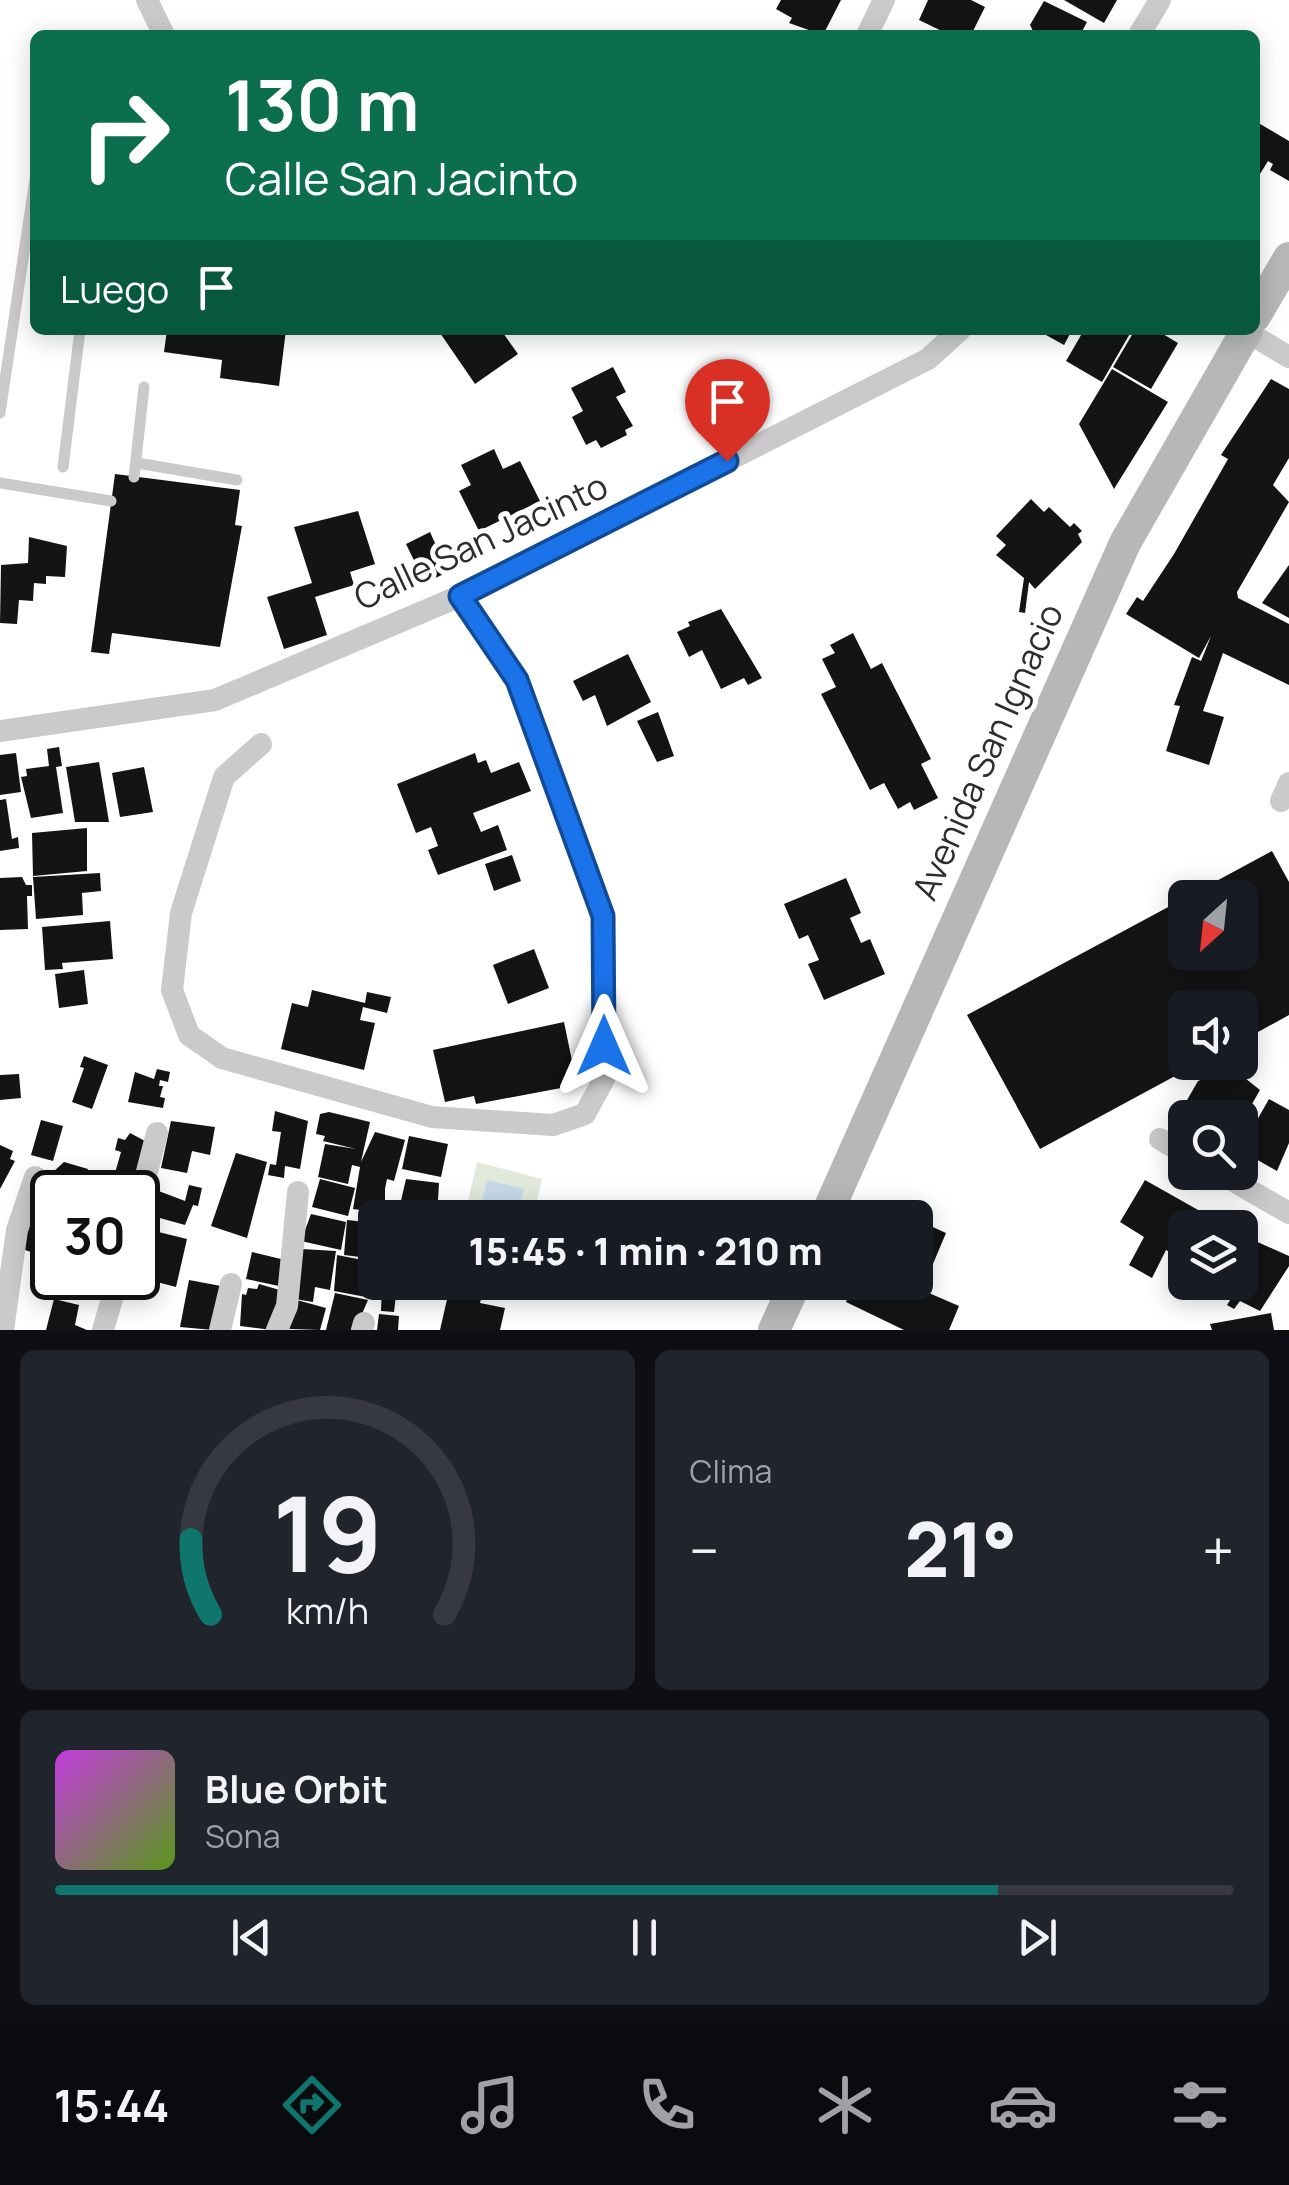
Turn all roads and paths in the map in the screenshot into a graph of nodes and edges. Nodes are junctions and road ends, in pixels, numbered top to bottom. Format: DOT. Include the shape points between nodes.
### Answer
graph roads {
  1 [pos="147,0"];
  2 [pos="884,0"];
  3 [pos="1160,0"];
  4 [pos="162,30"];
  5 [pos="869,30"];
  6 [pos="1142,30"];
  7 [pos="30,212"];
  8 [pos="1289,258"];
  9 [pos="1260,307"];
  10 [pos="79,335"];
  11 [pos="954,335"];
  12 [pos="1243,335"];
  13 [pos="1259,335"];
  14 [pos="1289,357"];
  15 [pos="144,387"];
  16 [pos="0,412"];
  17 [pos="137,462"];
  18 [pos="63,467"];
  19 [pos="134,477"];
  20 [pos="237,480"];
  21 [pos="0,483"];
  22 [pos="111,501"];
  23 [pos="460,596"];
  24 [pos="0,731"];
  25 [pos="261,744"];
  26 [pos="157,1133"];
  27 [pos="1160,1139"];
  28 [pos="1168,1144"];
  29 [pos="147,1170"];
  30 [pos="1248,1190"];
  31 [pos="298,1192"];
  32 [pos="30,1194"];
  33 [pos="832,1200"];
  34 [pos="1289,1214"];
  35 [pos="231,1284"];
  36 [pos="112,1300"];
  37 [pos="788,1300"];
  38 [pos="4,1330"];
  39 [pos="103,1330"];
  40 [pos="220,1330"];
  41 [pos="277,1330"];
  42 [pos="774,1330"];
  1 -- 4 [label="street"];
  2 -- 5 [label="street"];
  3 -- 6 [label="street"];
  7 -- 16 [label="lane"];
  8 -- 9 [label="street, Avenida San Ignacio"];
  10 -- 18 [label="lane"];
  11 -- 23 [label="street, Calle San Jacinto" via="928,359"];
  12 -- 33 [label="street, Avenida San Ignacio" via="1125,543"];
  13 -- 14 [label="street"];
  15 -- 17 [label="lane"];
  17 -- 19 [label="lane"];
  17 -- 20 [label="lane"];
  21 -- 22 [label="lane"];
  23 -- 24 [label="street, Calle San Jacinto" via="215,700"];
  23 -- 25 [label="street" via="517,680 603,916 604,1079 585,1114 553,1125 432,1117 222,1058 189,1035 172,990 181,913 224,777"];
  26 -- 29 [label="street"];
  27 -- 28 [label="street"];
  30 -- 34 [label="street"];
  31 -- 41 [label="street" via="287,1306"];
  32 -- 38 [label="street" via="18,1230"];
  35 -- 40 [label="street"];
  36 -- 39 [label="street"];
  37 -- 42 [label="street"];
}
